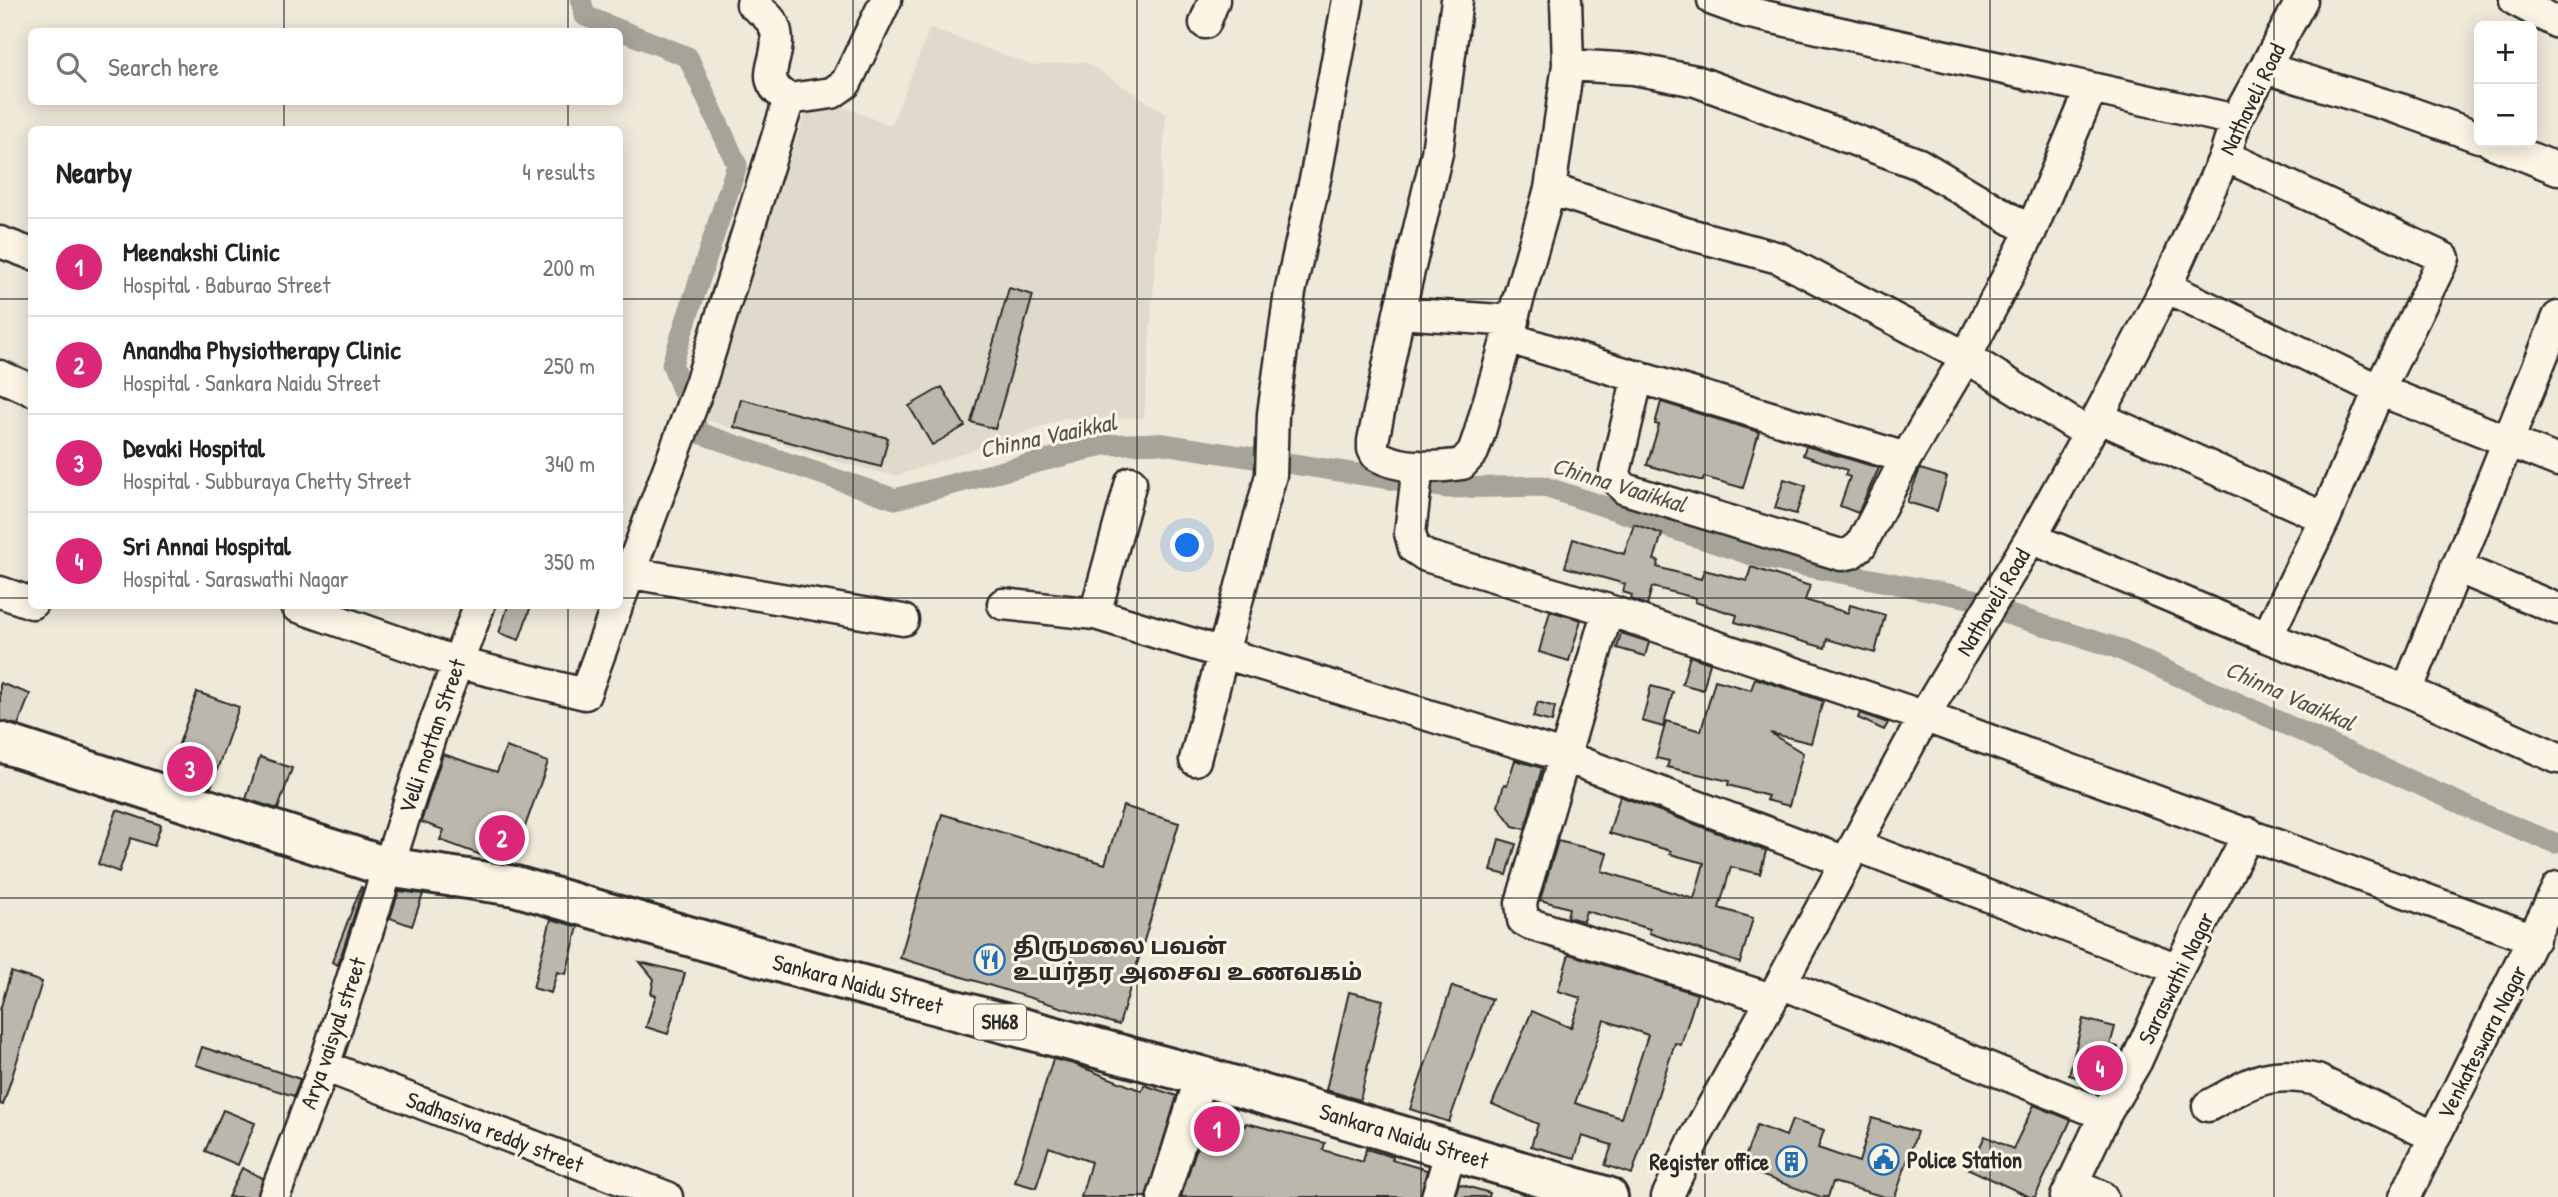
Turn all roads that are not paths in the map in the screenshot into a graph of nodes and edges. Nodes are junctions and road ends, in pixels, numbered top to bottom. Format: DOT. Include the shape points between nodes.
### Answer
graph roads {
  1 [pos="886,0"];
  2 [pos="1348,0"];
  3 [pos="1457,0"];
  4 [pos="1566,0"];
  5 [pos="1713,0"];
  6 [pos="2515,0"];
  7 [pos="749,1"];
  8 [pos="2293,2"];
  9 [pos="1750,6"];
  10 [pos="2558,23"];
  11 [pos="1568,65"];
  12 [pos="2265,68"];
  13 [pos="2091,89"];
  14 [pos="789,99"];
  15 [pos="2236,120"];
  16 [pos="2474,135"];
  17 [pos="2503,147"];
  18 [pos="2225,156"];
  19 [pos="2558,169"];
  20 [pos="1550,189"];
  21 [pos="2031,231"];
  22 [pos="0,242"];
  23 [pos="28,252"];
  24 [pos="2166,287"];
  25 [pos="1399,313"];
  26 [pos="2558,317"];
  27 [pos="1511,330"];
  28 [pos="1966,357"];
  29 [pos="0,376"];
  30 [pos="1638,376"];
  31 [pos="28,388"];
  32 [pos="2379,390"];
  33 [pos="2093,425"];
  34 [pos="2509,441"];
  35 [pos="1906,458"];
  36 [pos="2558,461"];
  37 [pos="1416,480"];
  38 [pos="1131,482"];
  39 [pos="2325,518"];
  40 [pos="2031,538"];
  41 [pos="2456,567"];
  42 [pos="623,581"];
  43 [pos="0,592"];
  44 [pos="28,602"];
  45 [pos="1003,604"];
  46 [pos="305,609"];
  47 [pos="478,609"];
  48 [pos="616,609"];
  49 [pos="2558,609"];
  50 [pos="1608,610"];
  51 [pos="1095,614"];
  52 [pos="903,620"];
  53 [pos="2267,636"];
  54 [pos="1223,653"];
  55 [pos="458,663"];
  56 [pos="2407,691"];
  57 [pos="1926,717"];
  58 [pos="0,742"];
  59 [pos="1563,756"];
  60 [pos="2558,758"];
  61 [pos="1195,760"];
  62 [pos="2249,833"];
  63 [pos="1850,853"];
  64 [pos="387,867"];
  65 [pos="2558,887"];
  66 [pos="2534,939"];
  67 [pos="2178,969"];
  68 [pos="1777,991"];
  69 [pos="324,1066"];
  70 [pos="1200,1076"];
  71 [pos="2208,1106"];
  72 [pos="2105,1115"];
  73 [pos="2435,1137"];
  74 [pos="1451,1150"];
  75 [pos="2070,1190"];
  76 [pos="274,1197"];
  77 [pos="667,1197"];
  78 [pos="1163,1197"];
  79 [pos="1437,1197"];
  80 [pos="1608,1197"];
  81 [pos="1667,1197"];
  82 [pos="2102,1197"];
  83 [pos="2405,1197"];
  1 -- 14 [label="street" via="846,83 832,93"];
  2 -- 54 [label="street" via="1290,292 1273,414 1270,475"];
  3 -- 25 [label="street" via="1437,153"];
  4 -- 11 [label="street"];
  5 -- 9 [label="street"];
  6 -- 10 [label="street"];
  7 -- 14 [label="street" via="776,31 770,79 776,92"];
  8 -- 12 [label="street, Nathaveli Road"];
  9 -- 13 [label="street"];
  11 -- 20 [label="street"];
  11 -- 21 [label="street" via="1634,69 1696,82 1919,164"];
  12 -- 15 [label="street, Nathaveli Road"];
  12 -- 16 [label="street"];
  13 -- 15 [label="street"];
  13 -- 21 [label="street"];
  14 -- 42 [label="street" via="701,381"];
  15 -- 18 [label="street, Nathaveli Road"];
  17 -- 19 [label="street"];
  18 -- 24 [label="street, Nathaveli Road"];
  18 -- 32 [label="street" via="2444,258"];
  20 -- 27 [label="street"];
  20 -- 28 [label="street" via="1779,258"];
  21 -- 28 [label="street"];
  22 -- 23 [label="street"];
  24 -- 32 [label="street"];
  24 -- 33 [label="street, Nathaveli Road"];
  25 -- 27 [label="street"];
  25 -- 37 [label="street" via="1373,449"];
  26 -- 34 [label="street"];
  27 -- 30 [label="street"];
  27 -- 37 [label="street" via="1469,459"];
  28 -- 33 [label="street"];
  28 -- 35 [label="street"];
  29 -- 31 [label="street"];
  30 -- 35 [label="street"];
  30 -- 35 [label="street" via="1615,472 1625,489 1841,555 1861,545"];
  32 -- 34 [label="street"];
  32 -- 39 [label="street"];
  33 -- 39 [label="street"];
  33 -- 40 [label="street, Nathaveli Road"];
  34 -- 36 [label="street"];
  34 -- 41 [label="street"];
  37 -- 50 [label="street" via="1410,533 1414,548 1426,556"];
  38 -- 51 [label="street"];
  39 -- 53 [label="street"];
  40 -- 53 [label="street"];
  40 -- 57 [label="street, Nathaveli Road"];
  41 -- 49 [label="street"];
  41 -- 56 [label="street"];
  42 -- 52 [label="street"];
  43 -- 44 [label="street"];
  45 -- 51 [label="street"];
  46 -- 55 [label="street"];
  47 -- 55 [label="street, Velli mottan Street"];
  48 -- 55 [label="street" via="584,694"];
  50 -- 57 [label="street"];
  50 -- 59 [label="street"];
  51 -- 54 [label="street"];
  53 -- 56 [label="street"];
  54 -- 59 [label="street"];
  54 -- 61 [label="street"];
  55 -- 64 [label="street, Velli mottan Street"];
  56 -- 60 [label="street"];
  57 -- 62 [label="street"];
  57 -- 63 [label="street, Nathaveli Road"];
  58 -- 64 [label="main road, SH68"];
  59 -- 63 [label="street"];
  59 -- 68 [label="street" via="1521,903 1522,920"];
  62 -- 66 [label="street"];
  62 -- 67 [label="street, Saraswathi Nagar"];
  63 -- 67 [label="street"];
  63 -- 68 [label="street, Nathaveli Road"];
  64 -- 69 [label="street, Arya vaisyal street"];
  64 -- 70 [label="main road, Sankara Naidu Street / SH68" via="515,886"];
  65 -- 66 [label="street, Venkateswara Nagar"];
  66 -- 73 [label="street, Venkateswara Nagar"];
  67 -- 72 [label="street, Saraswathi Nagar" via="2136,1062"];
  68 -- 72 [label="street"];
  68 -- 81 [label="street, Nathaveli Road"];
  69 -- 76 [label="street, Arya vaisyal street"];
  69 -- 77 [label="street, Sadhasiva reddy street"];
  70 -- 74 [label="main road, Sankara Naidu Street / SH68"];
  70 -- 78 [label="street"];
  71 -- 73 [label="street" via="2258,1079 2298,1076 2316,1080"];
  72 -- 75 [label="street, Saraswathi Nagar"];
  73 -- 83 [label="street, Venkateswara Nagar"];
  74 -- 79 [label="street"];
  74 -- 80 [label="main road, Sankara Naidu Street / SH68"];
  75 -- 82 [label="street"];
}
